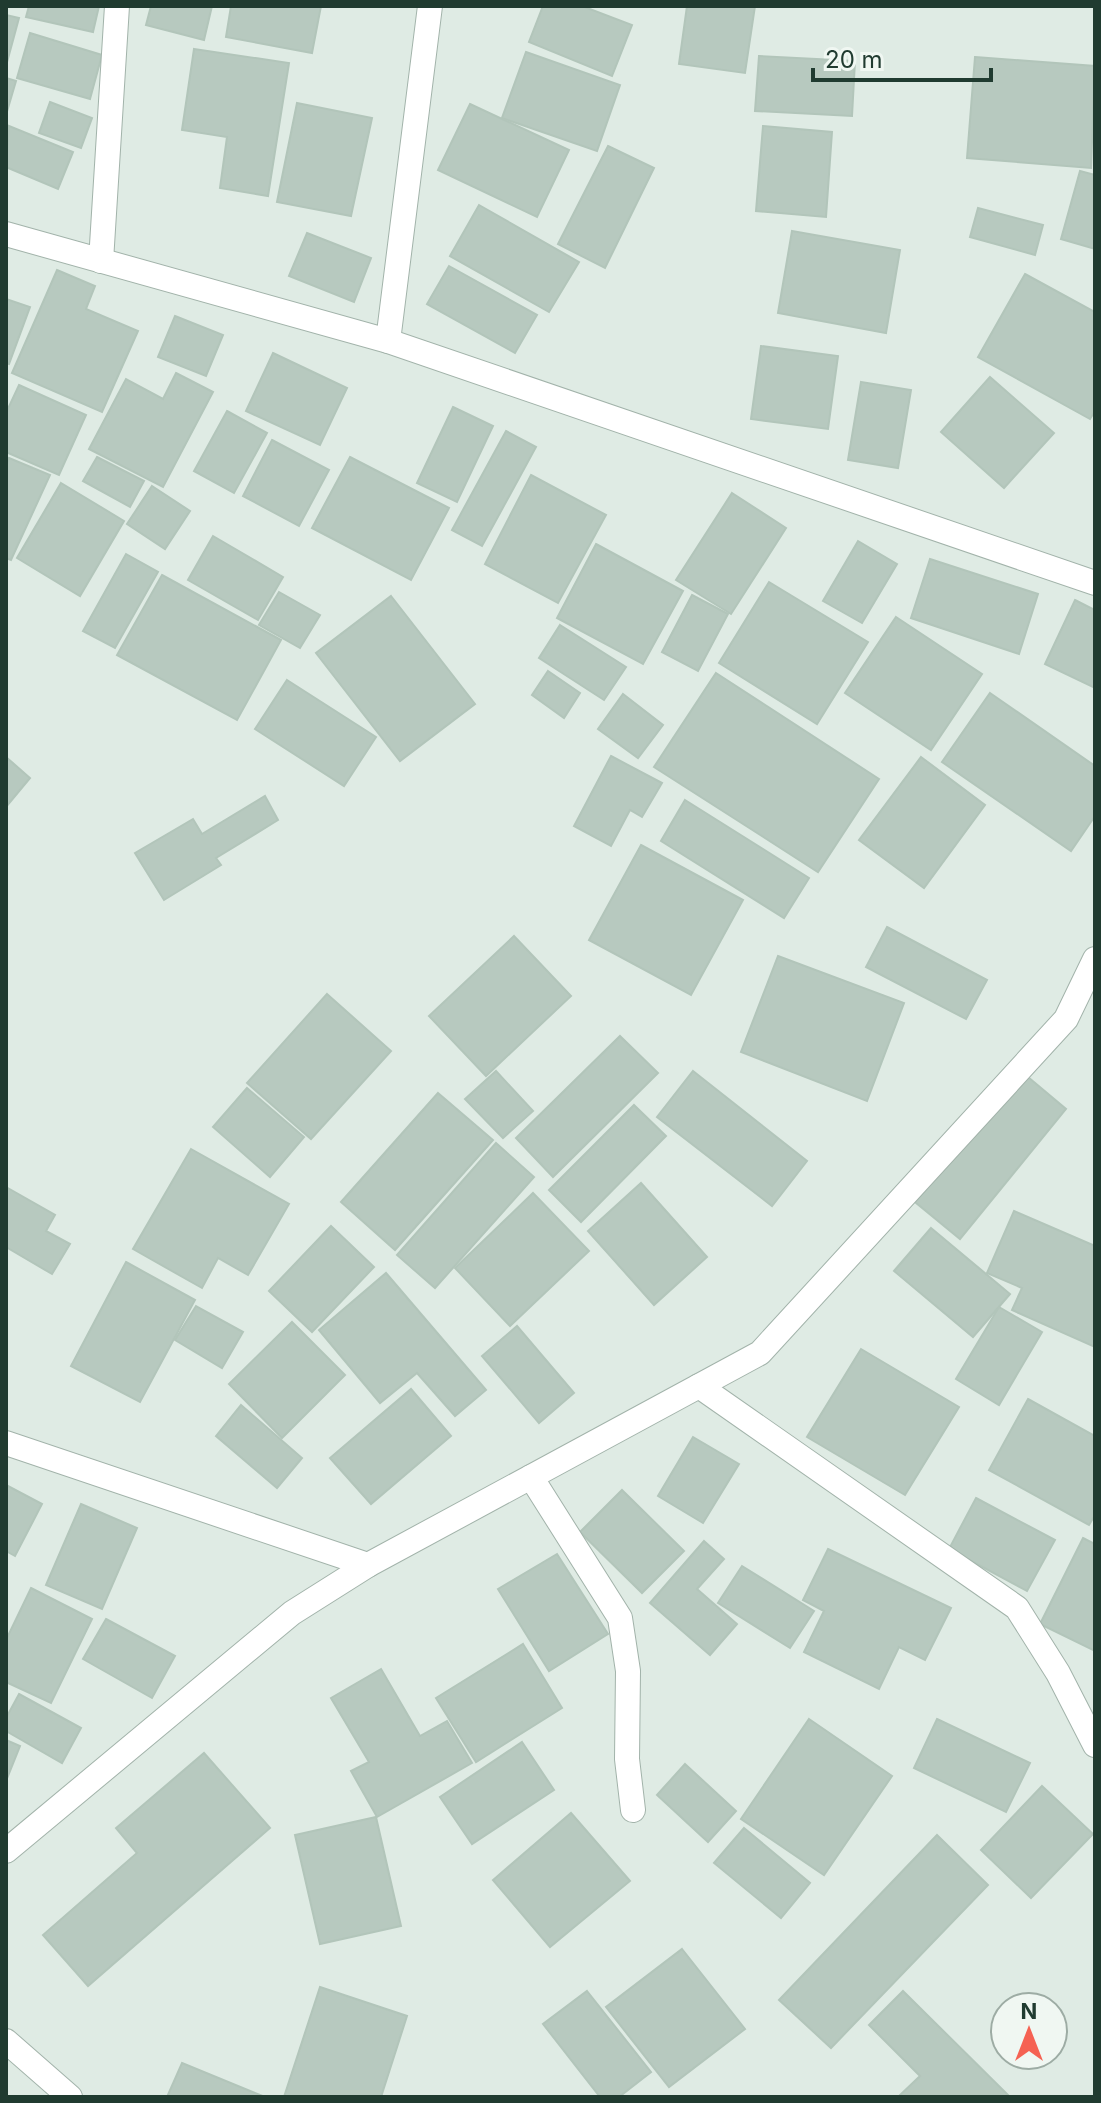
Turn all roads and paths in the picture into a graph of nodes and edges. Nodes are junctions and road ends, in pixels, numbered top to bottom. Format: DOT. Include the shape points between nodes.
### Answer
graph roads {
  1 [pos="117,6"];
  2 [pos="430,6"];
  3 [pos="6,234"];
  4 [pos="101,261"];
  5 [pos="388,341"];
  6 [pos="1095,583"];
  7 [pos="1095,959"];
  8 [pos="699,1386"];
  9 [pos="6,1443"];
  10 [pos="531,1477"];
  11 [pos="368,1565"];
  12 [pos="1095,1745"];
  13 [pos="633,1810"];
  14 [pos="6,1851"];
  15 [pos="6,2041"];
  16 [pos="70,2097"];
  1 -- 4 [label="street"];
  2 -- 5 [label="street"];
  3 -- 4 [label="street"];
  4 -- 5 [label="street"];
  5 -- 6 [label="street"];
  7 -- 8 [label="street" via="1066,1019 760,1353"];
  8 -- 10 [label="street"];
  8 -- 12 [label="street" via="1017,1608"];
  9 -- 11 [label="street"];
  10 -- 11 [label="street"];
  10 -- 13 [label="street" via="620,1618 628,1671 627,1759"];
  11 -- 14 [label="street" via="292,1613"];
  15 -- 16 [label="street"];
}
